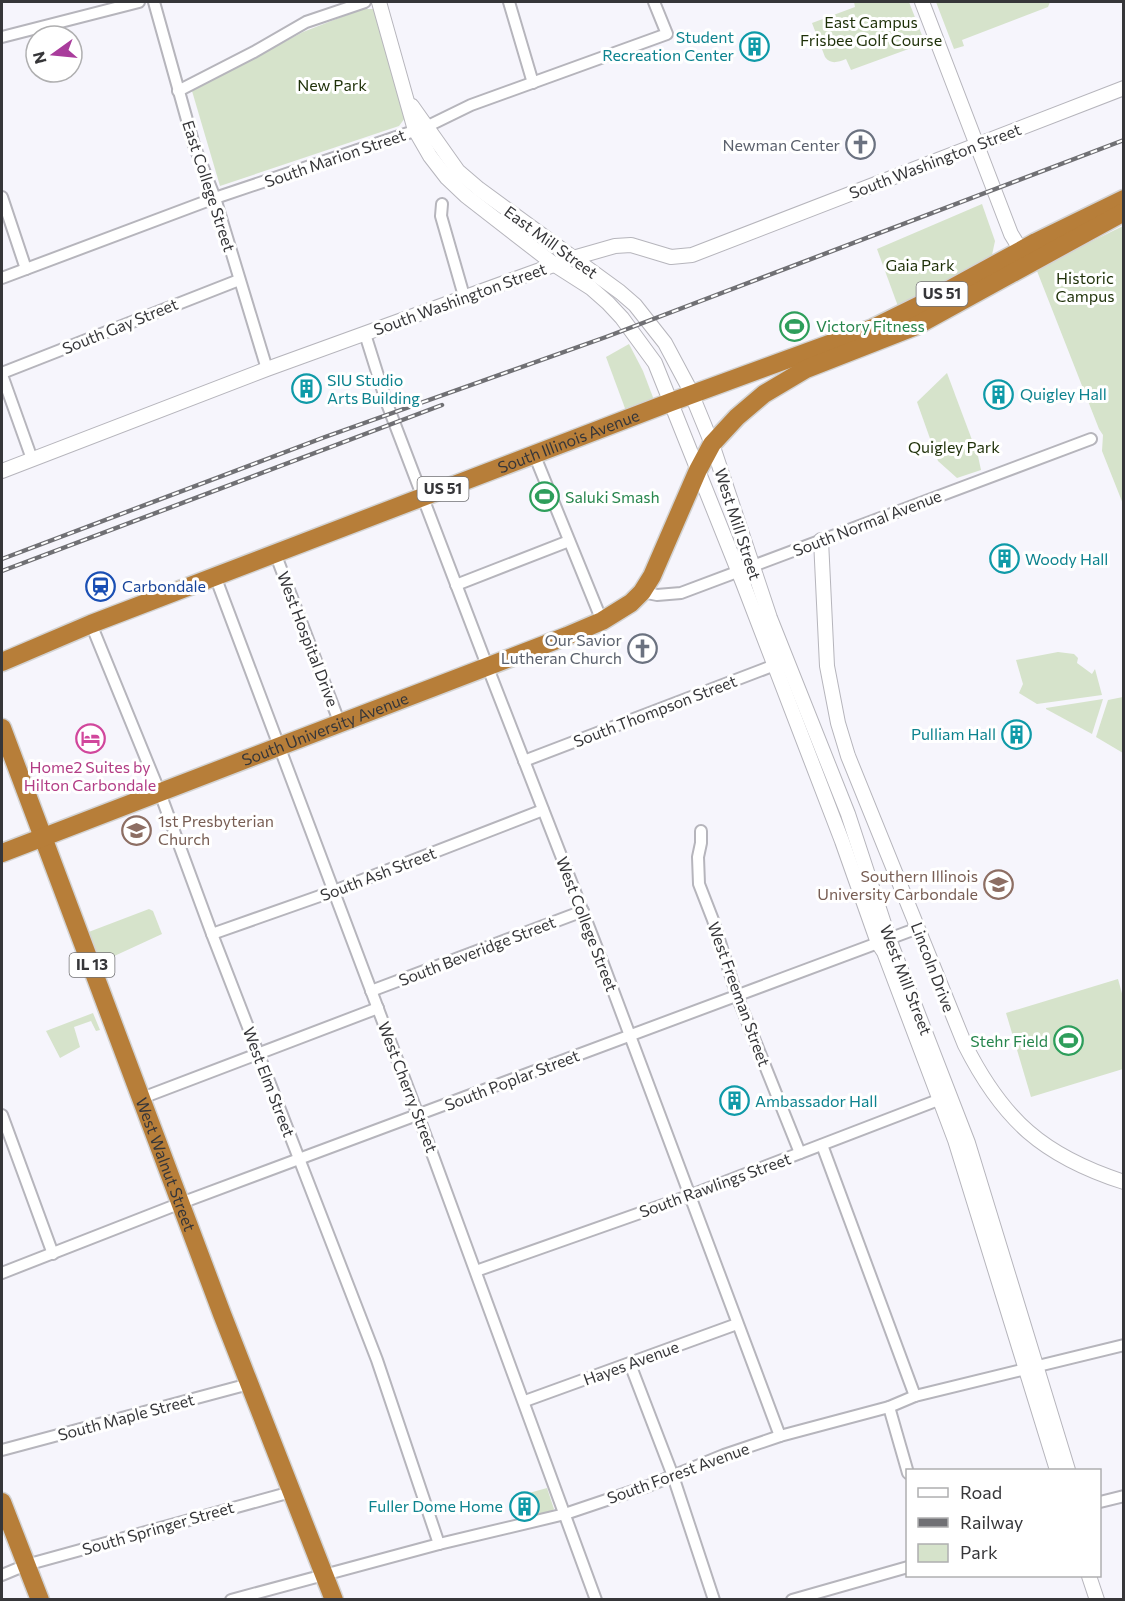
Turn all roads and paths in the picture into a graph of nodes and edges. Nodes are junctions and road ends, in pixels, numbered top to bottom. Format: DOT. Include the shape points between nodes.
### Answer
graph roads {
  1 [pos="139,2"];
  2 [pos="154,2"];
  3 [pos="365,2"];
  4 [pos="378,2"];
  5 [pos="509,2"];
  6 [pos="654,2"];
  7 [pos="922,2"];
  8 [pos="2,38"];
  9 [pos="533,83"];
  10 [pos="1124,88"];
  11 [pos="178,91"];
  12 [pos="421,129"];
  13 [pos="978,144"];
  14 [pos="2,197"];
  15 [pos="215,198"];
  16 [pos="1124,199"];
  17 [pos="442,204"];
  18 [pos="1124,213"];
  19 [pos="531,246"];
  20 [pos="615,246"];
  21 [pos="1025,257"];
  22 [pos="573,258"];
  23 [pos="555,265"];
  24 [pos="26,269"];
  25 [pos="524,276"];
  26 [pos="2,278"];
  27 [pos="239,280"];
  28 [pos="604,280"];
  29 [pos="464,296"];
  30 [pos="365,334"];
  31 [pos="267,369"];
  32 [pos="2,374"];
  33 [pos="692,394"];
  34 [pos="671,402"];
  35 [pos="1091,439"];
  36 [pos="712,444"];
  37 [pos="534,454"];
  38 [pos="33,459"];
  39 [pos="698,470"];
  40 [pos="2,471"];
  41 [pos="423,497"];
  42 [pos="821,540"];
  43 [pos="569,541"];
  44 [pos="275,553"];
  45 [pos="745,570"];
  46 [pos="215,576"];
  47 [pos="456,585"];
  48 [pos="642,592"];
  49 [pos="602,621"];
  50 [pos="91,624"];
  51 [pos="2,662"];
  52 [pos="780,663"];
  53 [pos="488,668"];
  54 [pos="340,724"];
  55 [pos="2,728"];
  56 [pos="278,748"];
  57 [pos="524,761"];
  58 [pos="160,793"];
  59 [pos="543,810"];
  60 [pos="701,831"];
  61 [pos="43,838"];
  62 [pos="2,854"];
  63 [pos="334,891"];
  64 [pos="583,911"];
  65 [pos="918,928"];
  66 [pos="212,934"];
  67 [pos="883,941"];
  68 [pos="372,991"];
  69 [pos="737,996"];
  70 [pos="378,1008"];
  71 [pos="629,1036"];
  72 [pos="258,1054"];
  73 [pos="142,1098"];
  74 [pos="945,1098"];
  75 [pos="2,1115"];
  76 [pos="418,1115"];
  77 [pos="822,1145"];
  78 [pos="800,1153"];
  79 [pos="299,1159"];
  80 [pos="1124,1182"];
  81 [pos="691,1195"];
  82 [pos="181,1203"];
  83 [pos="53,1254"];
  84 [pos="477,1271"];
  85 [pos="2,1273"];
  86 [pos="737,1324"];
  87 [pos="1124,1345"];
  88 [pos="630,1364"];
  89 [pos="1032,1368"];
  90 [pos="249,1384"];
  91 [pos="915,1396"];
  92 [pos="525,1401"];
  93 [pos="889,1407"];
  94 [pos="780,1436"];
  95 [pos="2,1450"];
  96 [pos="907,1469"];
  97 [pos="1057,1469"];
  98 [pos="1068,1469"];
  99 [pos="673,1476"];
  100 [pos="291,1492"];
  101 [pos="1124,1496"];
  102 [pos="2,1502"];
  103 [pos="1101,1502"];
  104 [pos="565,1514"];
  105 [pos="439,1544"];
  106 [pos="26,1565"];
  107 [pos="906,1568"];
  108 [pos="324,1574"];
  109 [pos="2,1575"];
  110 [pos="1090,1577"];
  111 [pos="1100,1577"];
  112 [pos="833,1587"];
  113 [pos="40,1599"];
  114 [pos="231,1599"];
  115 [pos="333,1599"];
  116 [pos="596,1599"];
  117 [pos="714,1599"];
  118 [pos="792,1599"];
  119 [pos="819,1599"];
  120 [pos="1097,1599"];
  121 [pos="1107,1599"];
  1 -- 8 [label="street"];
  2 -- 11 [label="street, East College Street"];
  3 -- 11 [label="street" via="306,22"];
  4 -- 12 [label="main road, East Mill Street" via="405,94"];
  5 -- 9 [label="street"];
  6 -- 9 [label="street, South Marion Street" via="667,34"];
  7 -- 13 [label="main road"];
  9 -- 12 [label="street, South Marion Street" via="471,105"];
  10 -- 13 [label="main road, South Washington Street"];
  11 -- 15 [label="street, East College Street"];
  12 -- 15 [label="street, South Marion Street"];
  12 -- 19 [label="main road, East Mill Street" via="430,156 447,178"];
  12 -- 22 [label="main road, East Mill Street" via="478,189"];
  13 -- 20 [label="main road, South Washington Street" via="692,255 671,257 631,245"];
  13 -- 21 [label="main road" via="1011,234"];
  14 -- 24 [label="street"];
  15 -- 24 [label="street, South Marion Street"];
  15 -- 27 [label="street, East College Street"];
  16 -- 21 [label="highway, South Illinois Avenue / US 51"];
  17 -- 29 [label="street" via="441,216"];
  18 -- 21 [label="highway, South Illinois Avenue / US 51"];
  19 -- 23 [label="main road, East Mill Street"];
  19 -- 25 [label="main road" via="531,261"];
  20 -- 22 [label="main road, South Washington Street"];
  20 -- 28 [label="main road" via="600,259"];
  21 -- 33 [label="highway, South Illinois Avenue / US 51" via="873,328"];
  21 -- 36 [label="highway, South Illinois Avenue / US 51" via="916,326 778,384"];
  22 -- 23 [label="main road, South Washington Street"];
  22 -- 28 [label="main road, East Mill Street"];
  23 -- 25 [label="main road, South Washington Street"];
  23 -- 34 [label="main road, East Mill Street" via="591,288 622,318 655,363"];
  24 -- 26 [label="street, South Marion Street"];
  25 -- 29 [label="main road, South Washington Street"];
  27 -- 31 [label="street, East College Street"];
  27 -- 32 [label="street, South Gay Street"];
  28 -- 33 [label="main road, East Mill Street" via="635,305 665,343"];
  29 -- 30 [label="main road, South Washington Street"];
  30 -- 31 [label="main road, South Washington Street"];
  30 -- 41 [label="street, West College Street"];
  31 -- 38 [label="main road, South Washington Street"];
  32 -- 38 [label="street"];
  33 -- 34 [label="highway, South Illinois Avenue / US 51"];
  33 -- 36 [label="main road, West Mill Street"];
  34 -- 37 [label="highway, South Illinois Avenue / US 51"];
  34 -- 39 [label="main road, West Mill Street"];
  35 -- 42 [label="street, South Normal Avenue"];
  36 -- 39 [label="highway, South Illinois Avenue / US 51"];
  36 -- 45 [label="main road, West Mill Street"];
  37 -- 41 [label="highway, South Illinois Avenue / US 51"];
  37 -- 43 [label="street"];
  38 -- 40 [label="main road, South Washington Street"];
  39 -- 45 [label="main road, West Mill Street"];
  39 -- 48 [label="highway, South Illinois Avenue / US 51"];
  41 -- 44 [label="highway, South Illinois Avenue / US 51"];
  41 -- 47 [label="street, West College Street"];
  42 -- 45 [label="street, South Normal Avenue"];
  42 -- 65 [label="main road, Lincoln Drive" via="826,660 838,723"];
  43 -- 47 [label="street"];
  43 -- 49 [label="street"];
  44 -- 46 [label="highway, South Illinois Avenue / US 51"];
  44 -- 54 [label="street, West Hospital Drive"];
  45 -- 48 [label="street, South Normal Avenue" via="681,593"];
  45 -- 52 [label="main road, West Mill Street"];
  46 -- 50 [label="highway, South Illinois Avenue / US 51"];
  46 -- 56 [label="street, West Cherry Street"];
  47 -- 53 [label="street, West College Street"];
  48 -- 49 [label="highway, South University Avenue / US 51"];
  49 -- 53 [label="highway, South University Avenue / US 51"];
  50 -- 51 [label="highway, South Illinois Avenue / US 51"];
  50 -- 58 [label="street, West Elm Street"];
  52 -- 57 [label="street, South Thompson Street"];
  52 -- 67 [label="main road, West Mill Street" via="848,814"];
  53 -- 54 [label="highway, South University Avenue / US 51"];
  53 -- 57 [label="street, West College Street"];
  54 -- 56 [label="highway, South University Avenue / US 51"];
  55 -- 61 [label="highway, West Walnut Street / IL 13"];
  56 -- 58 [label="highway, South University Avenue / US 51"];
  56 -- 63 [label="street, West Cherry Street"];
  57 -- 59 [label="street, West College Street"];
  58 -- 61 [label="highway, South University Avenue / US 51"];
  58 -- 66 [label="street, West Elm Street"];
  59 -- 63 [label="street, South Ash Street"];
  59 -- 64 [label="street, West College Street"];
  60 -- 69 [label="street, West Freeman Street" via="699,885"];
  61 -- 62 [label="highway, South University Avenue / US 51"];
  61 -- 73 [label="highway, West Walnut Street / IL 13"];
  63 -- 66 [label="street, South Ash Street"];
  63 -- 68 [label="street, West Cherry Street"];
  64 -- 68 [label="street, South Beveridge Street"];
  64 -- 71 [label="street, West College Street"];
  65 -- 67 [label="street, South Poplar Street"];
  65 -- 80 [label="main road, Lincoln Drive" via="965,1046 998,1100 1028,1133 1051,1150"];
  66 -- 72 [label="street, West Elm Street"];
  67 -- 69 [label="street, South Poplar Street"];
  67 -- 74 [label="main road, West Mill Street"];
  68 -- 70 [label="street, West Cherry Street"];
  69 -- 71 [label="street, South Poplar Street"];
  69 -- 78 [label="street, West Freeman Street"];
  70 -- 72 [label="street"];
  70 -- 76 [label="street, West Cherry Street"];
  71 -- 76 [label="street, South Poplar Street"];
  71 -- 81 [label="street, West College Street"];
  72 -- 73 [label="street"];
  72 -- 79 [label="street, West Elm Street"];
  73 -- 82 [label="highway, West Walnut Street / IL 13"];
  74 -- 77 [label="street, South Rawlings Street"];
  74 -- 89 [label="main road, West Mill Street" via="978,1173"];
  75 -- 83 [label="street"];
  76 -- 79 [label="street, South Poplar Street"];
  76 -- 84 [label="street, West Cherry Street"];
  77 -- 78 [label="street, South Rawlings Street"];
  77 -- 91 [label="street"];
  78 -- 81 [label="street, South Rawlings Street"];
  79 -- 82 [label="street, South Poplar Street"];
  79 -- 105 [label="street, West Elm Street" via="377,1360"];
  81 -- 84 [label="street, South Rawlings Street"];
  81 -- 86 [label="street, West College Street"];
  82 -- 83 [label="street, South Poplar Street"];
  82 -- 90 [label="highway, West Walnut Street / IL 13"];
  83 -- 85 [label="street, South Poplar Street"];
  84 -- 92 [label="street, West Cherry Street"];
  86 -- 88 [label="street, Hayes Avenue"];
  86 -- 94 [label="street, West College Street"];
  87 -- 89 [label="street, South Forest Avenue"];
  88 -- 92 [label="street, Hayes Avenue"];
  88 -- 99 [label="street"];
  89 -- 91 [label="street, South Forest Avenue"];
  89 -- 97 [label="main road, West Mill Street"];
  89 -- 98 [label="main road, West Mill Street"];
  90 -- 95 [label="street, South Maple Street"];
  90 -- 100 [label="highway, West Walnut Street / IL 13"];
  91 -- 93 [label="street, South Forest Avenue"];
  92 -- 104 [label="street, West Cherry Street"];
  93 -- 94 [label="street, South Forest Avenue"];
  93 -- 96 [label="street"];
  94 -- 99 [label="street, South Forest Avenue"];
  99 -- 104 [label="street, South Forest Avenue"];
  99 -- 117 [label="street"];
  100 -- 106 [label="street, South Springer Street"];
  100 -- 108 [label="highway, West Walnut Street / IL 13"];
  101 -- 103 [label="street"];
  102 -- 106 [label="highway"];
  104 -- 105 [label="street, South Forest Avenue"];
  104 -- 116 [label="street, West Cherry Street"];
  105 -- 108 [label="street, South Forest Avenue"];
  106 -- 109 [label="street, South Springer Street"];
  106 -- 113 [label="highway"];
  107 -- 112 [label="street"];
  108 -- 114 [label="street, South Forest Avenue"];
  108 -- 115 [label="highway, West Walnut Street / IL 13"];
  110 -- 120 [label="main road"];
  111 -- 121 [label="main road"];
  112 -- 118 [label="street"];
  112 -- 119 [label="street"];
}
